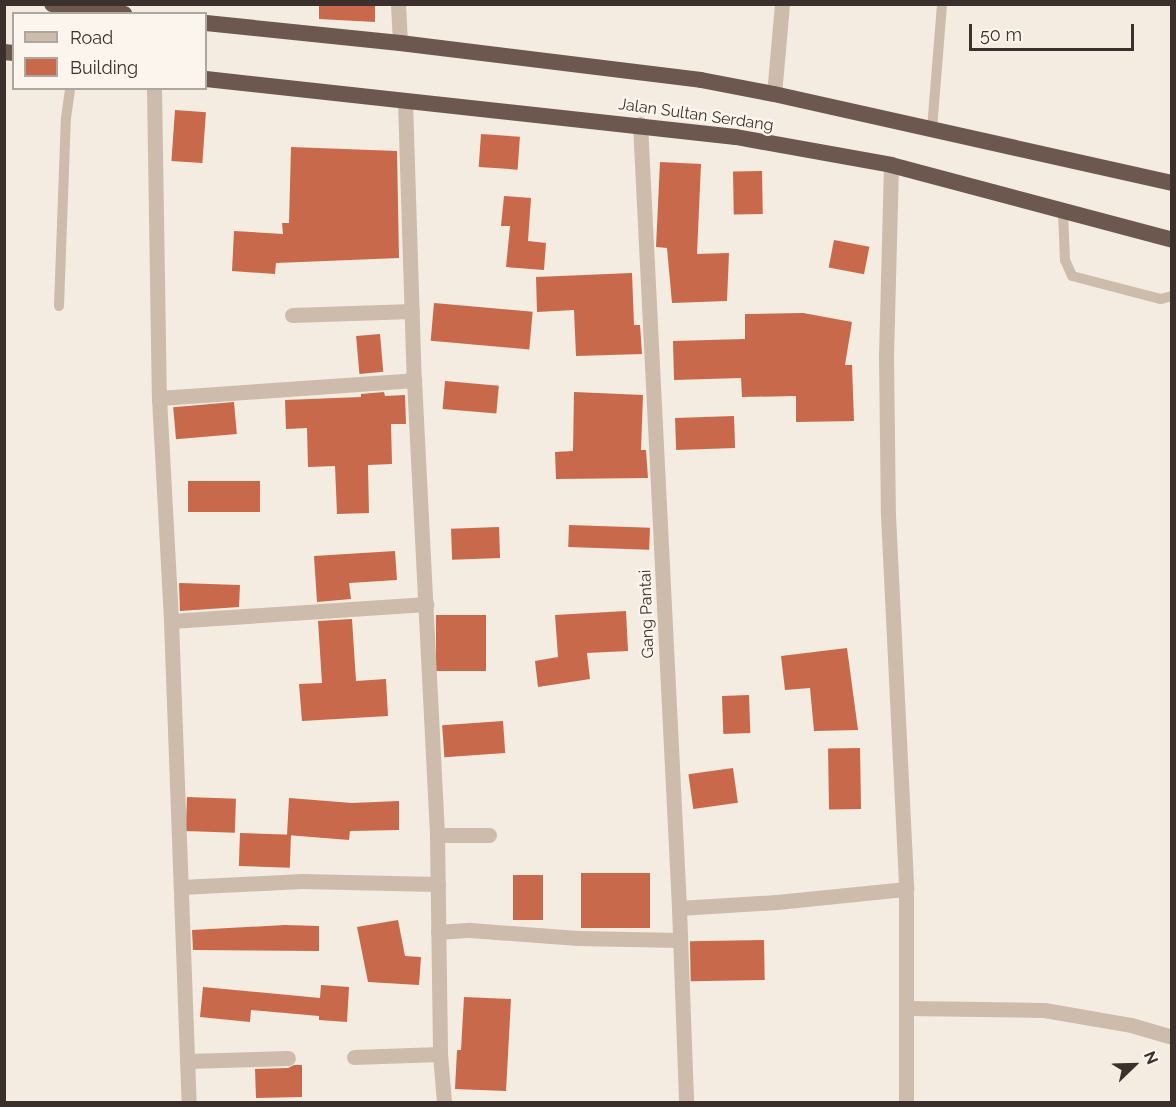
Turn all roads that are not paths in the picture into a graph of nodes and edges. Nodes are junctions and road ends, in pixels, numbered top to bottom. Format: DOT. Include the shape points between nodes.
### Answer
graph roads {
  1 [pos="52,4"];
  2 [pos="398,4"];
  3 [pos="782,4"];
  4 [pos="942,4"];
  5 [pos="110,12"];
  6 [pos="207,23"];
  7 [pos="400,43"];
  8 [pos="207,79"];
  9 [pos="70,90"];
  10 [pos="154,90"];
  11 [pos="774,94"];
  12 [pos="405,100"];
  13 [pos="640,124"];
  14 [pos="932,129"];
  15 [pos="891,165"];
  16 [pos="1172,183"];
  17 [pos="1063,213"];
  18 [pos="1172,240"];
  19 [pos="1172,296"];
  20 [pos="59,306"];
  21 [pos="412,311"];
  22 [pos="292,315"];
  23 [pos="414,380"];
  24 [pos="159,398"];
  25 [pos="426,604"];
  26 [pos="171,621"];
  27 [pos="437,835"];
  28 [pos="489,835"];
  29 [pos="438,884"];
  30 [pos="181,886"];
  31 [pos="906,889"];
  32 [pos="679,908"];
  33 [pos="438,932"];
  34 [pos="680,940"];
  35 [pos="906,1008"];
  36 [pos="1172,1037"];
  37 [pos="440,1054"];
  38 [pos="354,1057"];
  39 [pos="288,1058"];
  40 [pos="187,1061"];
  41 [pos="189,1102"];
  42 [pos="444,1102"];
  43 [pos="686,1102"];
  44 [pos="906,1102"];
  1 -- 5 [label="highway"];
  2 -- 7 [label="street"];
  3 -- 11 [label="street"];
  4 -- 14 [label="lane"];
  6 -- 7 [label="highway, Jalan Sultan Serdang"];
  7 -- 11 [label="highway, Jalan Sultan Serdang" via="690,79"];
  8 -- 12 [label="highway, Jalan Sultan Serdang"];
  9 -- 20 [label="lane"];
  10 -- 24 [label="street"];
  11 -- 14 [label="highway, Jalan Sultan Serdang"];
  12 -- 13 [label="highway, Jalan Sultan Serdang"];
  12 -- 21 [label="street"];
  13 -- 15 [label="highway, Jalan Sultan Serdang"];
  13 -- 32 [label="street, Gang Pantai"];
  14 -- 16 [label="highway, Jalan Sultan Serdang"];
  15 -- 17 [label="highway, Jalan Sultan Serdang"];
  15 -- 31 [label="street" via="886,356 888,515"];
  17 -- 18 [label="highway, Jalan Sultan Serdang"];
  17 -- 19 [label="lane" via="1065,260 1072,276 1161,299"];
  21 -- 22 [label="street"];
  21 -- 23 [label="street"];
  23 -- 24 [label="street"];
  23 -- 25 [label="street"];
  24 -- 26 [label="street"];
  25 -- 26 [label="street"];
  25 -- 27 [label="street"];
  26 -- 30 [label="street"];
  27 -- 28 [label="street"];
  27 -- 29 [label="street"];
  29 -- 30 [label="street" via="293,881"];
  29 -- 33 [label="street"];
  30 -- 40 [label="street"];
  31 -- 32 [label="street"];
  31 -- 35 [label="street"];
  32 -- 34 [label="street, Gang Pantai"];
  33 -- 34 [label="street" via="470,930"];
  33 -- 37 [label="street"];
  34 -- 43 [label="street, Gang Pantai"];
  35 -- 36 [label="street" via="1044,1010 1131,1025"];
  35 -- 44 [label="street"];
  37 -- 38 [label="street"];
  37 -- 42 [label="street"];
  39 -- 40 [label="street"];
  40 -- 41 [label="street"];
}
